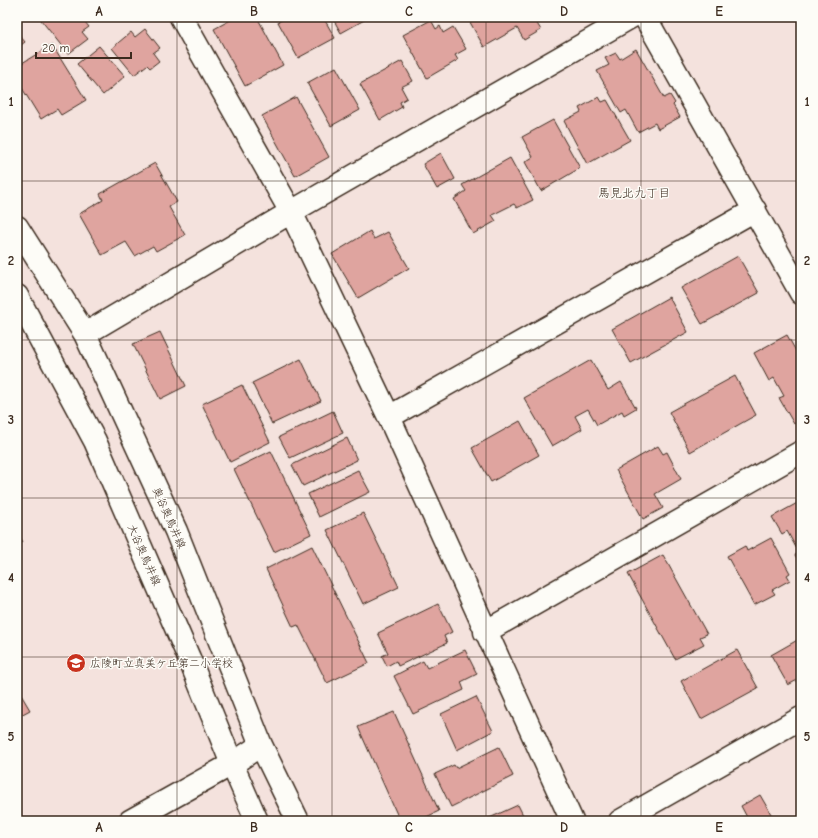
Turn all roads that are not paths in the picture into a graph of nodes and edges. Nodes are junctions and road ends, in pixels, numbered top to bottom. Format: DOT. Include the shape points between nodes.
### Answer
graph roads {
  1 [pos="631,17"];
  2 [pos="645,17"];
  3 [pos="184,18"];
  4 [pos="754,210"];
  5 [pos="291,212"];
  6 [pos="17,227"];
  7 [pos="801,293"];
  8 [pos="17,296"];
  9 [pos="85,334"];
  10 [pos="389,417"];
  11 [pos="801,452"];
  12 [pos="485,632"];
  13 [pos="801,718"];
  14 [pos="261,745"];
  15 [pos="232,764"];
  16 [pos="130,821"];
  17 [pos="257,821"];
  18 [pos="298,821"];
  19 [pos="572,821"];
  20 [pos="620,821"];
  1 -- 5 [label="street"];
  2 -- 4 [label="street"];
  3 -- 5 [label="street"];
  4 -- 7 [label="street"];
  4 -- 10 [label="street"];
  5 -- 9 [label="street"];
  5 -- 10 [label="street"];
  6 -- 9 [label="street, 奥谷奥鳥井線"];
  8 -- 15 [label="street, 大谷奥鳥井線" via="94,441 189,658"];
  9 -- 14 [label="street, 奥谷奥鳥井線" via="176,531"];
  10 -- 12 [label="street"];
  11 -- 12 [label="street"];
  12 -- 19 [label="street"];
  13 -- 20 [label="street"];
  14 -- 15 [label="street"];
  14 -- 18 [label="street, 奥谷奥鳥井線"];
  15 -- 16 [label="street"];
  15 -- 17 [label="street, 大谷奥鳥井線"];
}
